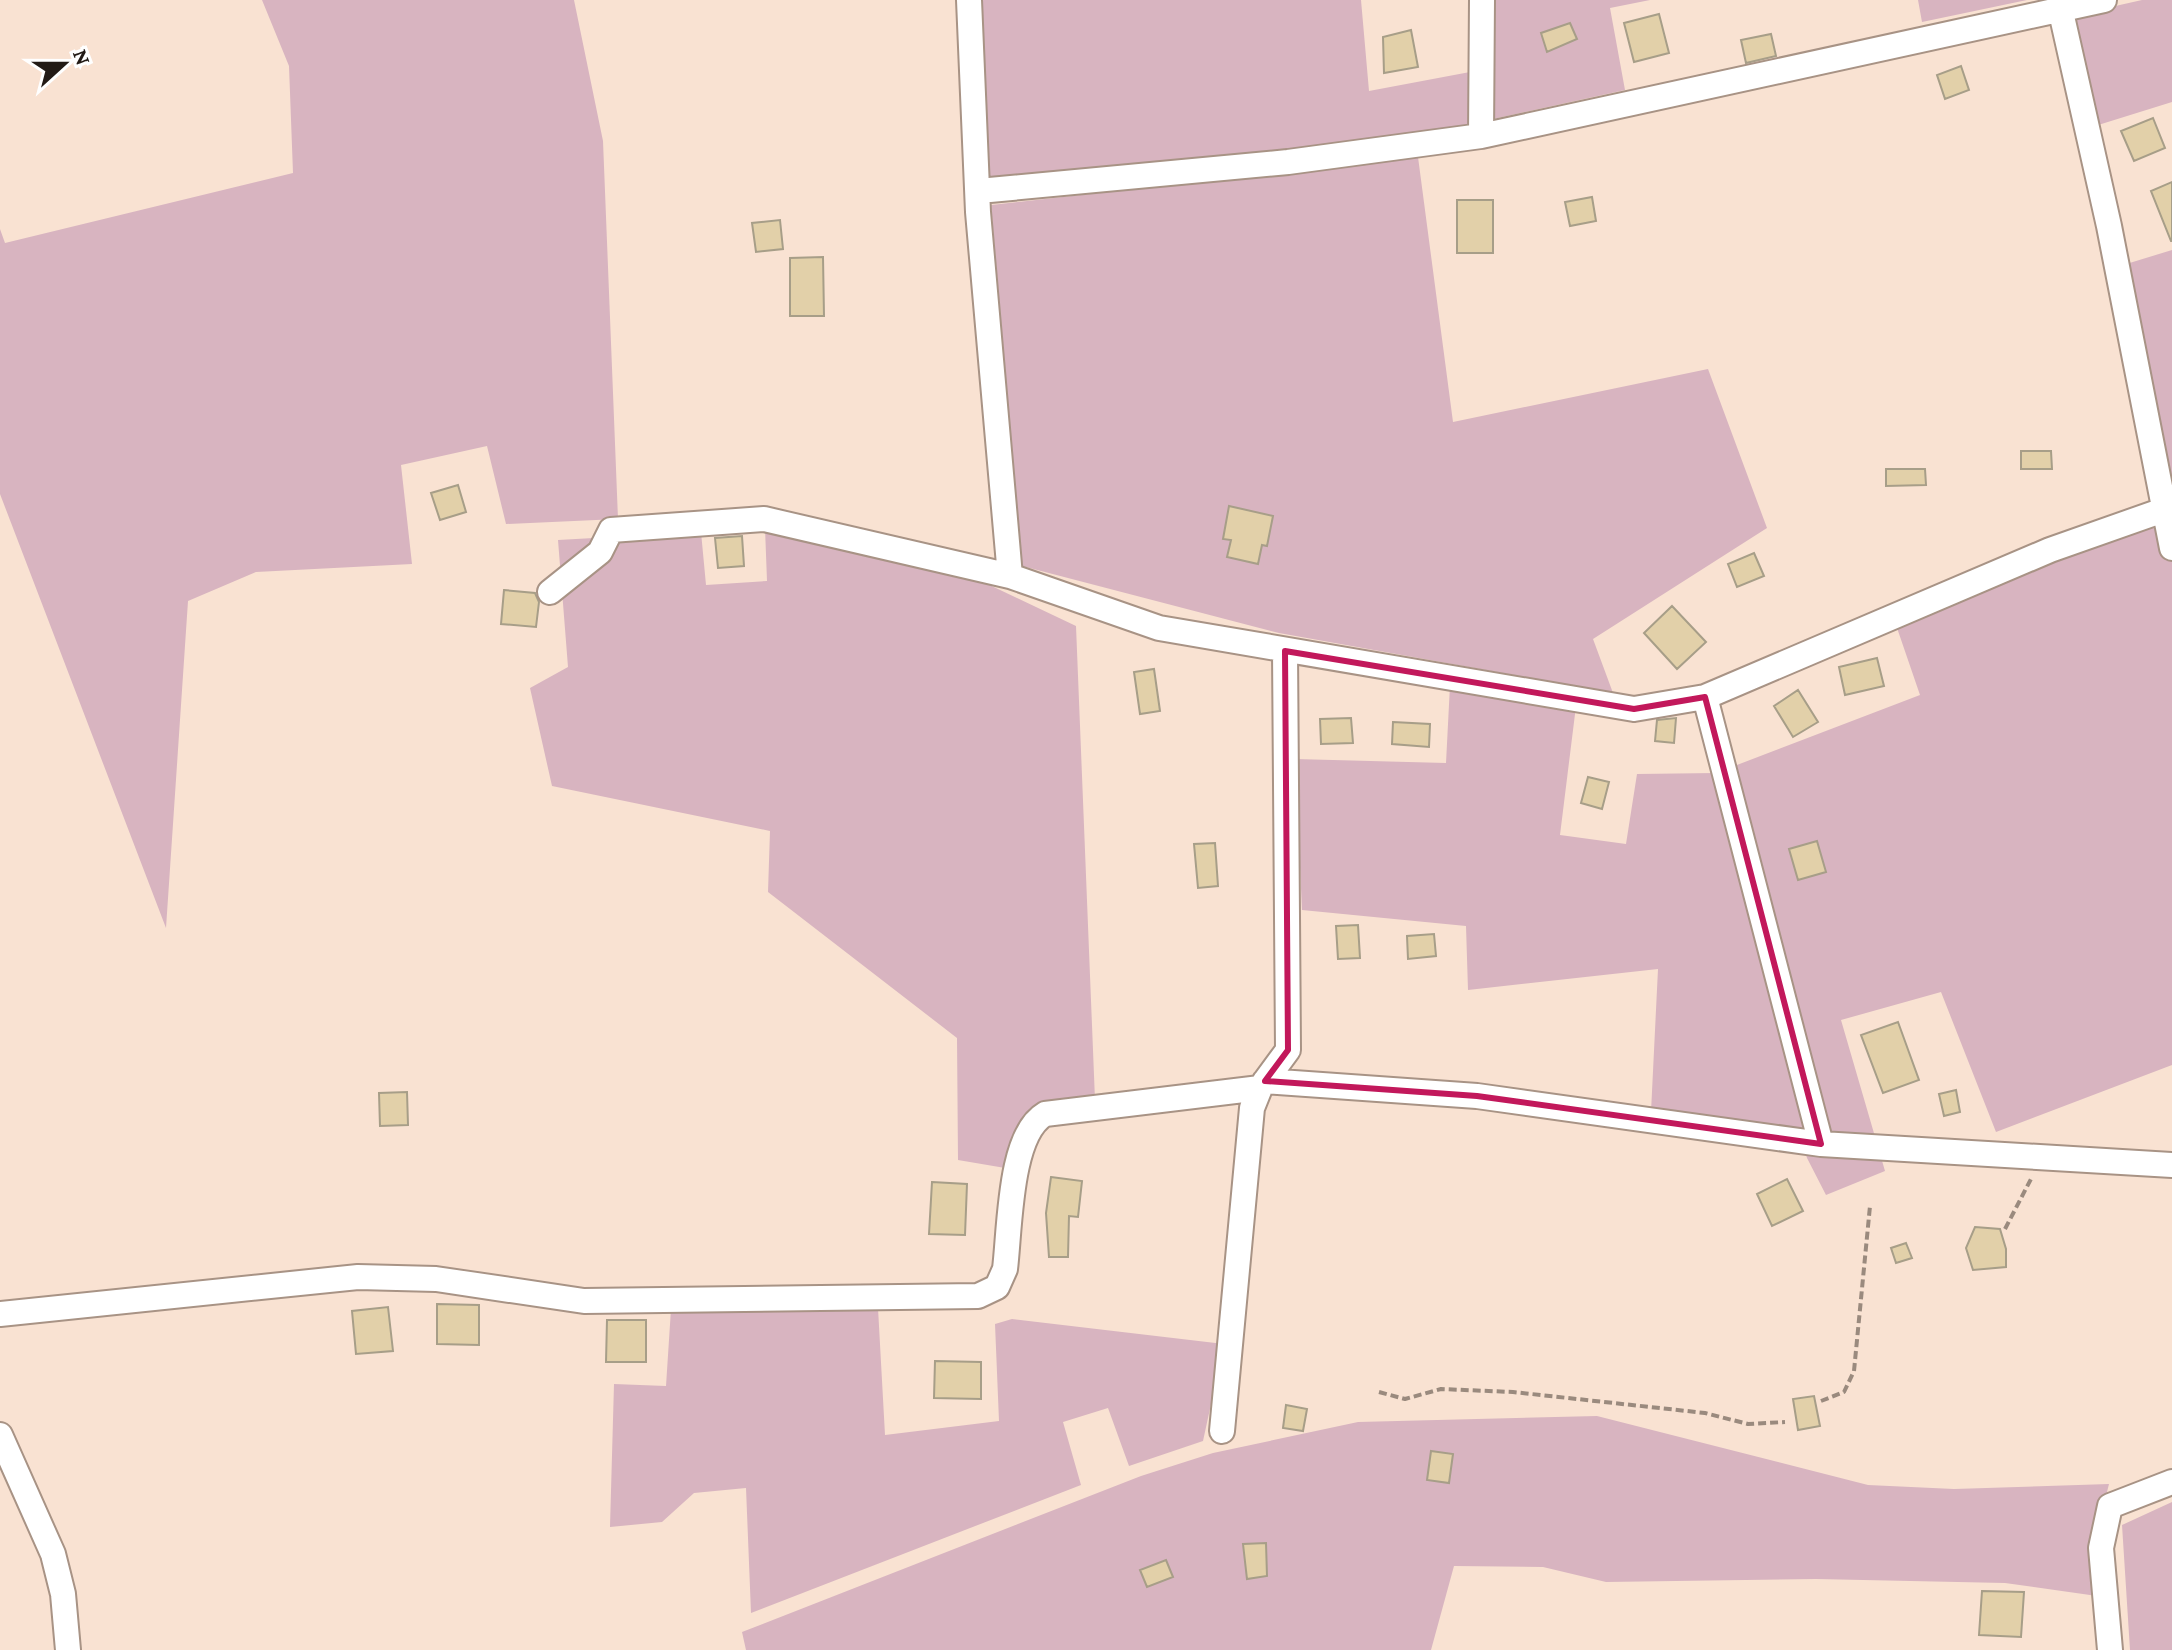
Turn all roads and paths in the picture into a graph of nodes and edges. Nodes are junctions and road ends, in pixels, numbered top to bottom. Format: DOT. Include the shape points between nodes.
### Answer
graph roads {
  1 [pos="969,0"];
  2 [pos="1482,0"];
  3 [pos="2104,0"];
  4 [pos="2061,12"];
  5 [pos="1481,136"];
  6 [pos="979,191"];
  7 [pos="2169,507"];
  8 [pos="2172,548"];
  9 [pos="1010,576"];
  10 [pos="550,592"];
  11 [pos="1285,651"];
  12 [pos="1705,697"];
  13 [pos="1262,1085"];
  14 [pos="1821,1144"];
  15 [pos="2042,1159"];
  16 [pos="2172,1165"];
  17 [pos="1870,1206"];
  18 [pos="2005,1229"];
  19 [pos="0,1314"];
  20 [pos="1379,1392"];
  21 [pos="1821,1401"];
  22 [pos="1785,1422"];
  23 [pos="1222,1431"];
  24 [pos="0,1435"];
  25 [pos="2172,1482"];
  26 [pos="68,1650"];
  27 [pos="2110,1650"];
  1 -- 6 [label="street"];
  2 -- 5 [label="street"];
  3 -- 4 [label="street"];
  4 -- 5 [label="street"];
  4 -- 7 [label="street"];
  5 -- 6 [label="street" via="1288,162"];
  6 -- 9 [label="street"];
  7 -- 8 [label="street"];
  7 -- 12 [label="street" via="2050,550"];
  9 -- 10 [label="street" via="764,519 611,530 600,552"];
  9 -- 11 [label="street" via="1159,628"];
  11 -- 12 [label="street" via="1634,709"];
  11 -- 13 [label="street" via="1288,1050"];
  12 -- 14 [label="street"];
  13 -- 14 [label="street" via="1477,1096"];
  13 -- 19 [label="street" via="1045,1114 1032,1122 1020,1145 1005,1269 997,1287 978,1296 584,1301 436,1279 358,1277"];
  13 -- 23 [label="street" via="1252,1108"];
  14 -- 15 [label="street"];
  15 -- 16 [label="street"];
  15 -- 18 [label="path"];
  17 -- 21 [label="path" via="1854,1371 1844,1392"];
  20 -- 22 [label="path" via="1405,1399 1441,1389 1513,1392 1705,1413 1748,1424"];
  24 -- 26 [label="street" via="53,1554"];
  25 -- 27 [label="street" via="2110,1506 2101,1548"];
}
